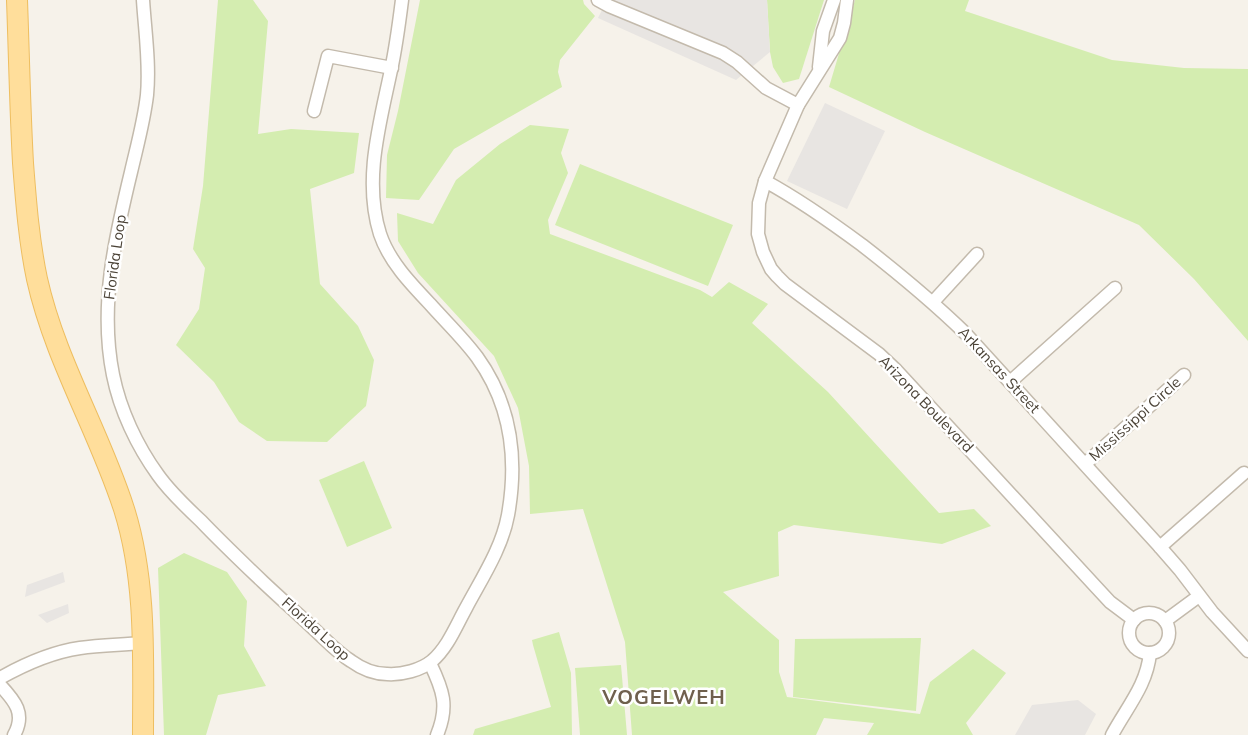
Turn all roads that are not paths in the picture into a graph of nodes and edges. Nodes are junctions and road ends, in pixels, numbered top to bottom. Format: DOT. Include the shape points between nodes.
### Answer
graph roads {
  1 [pos="17,0"];
  2 [pos="143,0"];
  3 [pos="402,0"];
  4 [pos="598,0"];
  5 [pos="834,0"];
  6 [pos="847,0"];
  7 [pos="392,68"];
  8 [pos="818,72"];
  9 [pos="798,105"];
  10 [pos="314,111"];
  11 [pos="765,181"];
  12 [pos="977,254"];
  13 [pos="1116,288"];
  14 [pos="934,302"];
  15 [pos="1184,374"];
  16 [pos="1010,382"];
  17 [pos="1085,464"];
  18 [pos="1244,473"];
  19 [pos="1160,547"];
  20 [pos="1199,596"];
  21 [pos="1134,620"];
  22 [pos="1165,621"];
  23 [pos="142,643"];
  24 [pos="1248,651"];
  25 [pos="1150,653"];
  26 [pos="430,663"];
  27 [pos="0,678"];
  28 [pos="0,685"];
  29 [pos="14,735"];
  30 [pos="144,735"];
  31 [pos="437,735"];
  32 [pos="1112,735"];
  1 -- 23 [label="main road" via="26,206 37,279 55,340 108,466 130,530 137,564"];
  2 -- 26 [label="street, Florida Loop" via="147,93 113,252 108,312 113,375 131,429 145,456 172,492 347,659 366,670 384,674 411,671"];
  3 -- 7 [label="street, Florida Loop"];
  4 -- 9 [label="street" via="723,53 766,88"];
  5 -- 8 [label="street, Arizona Boulevard" via="823,31"];
  6 -- 8 [label="street, Arizona Boulevard" via="840,38"];
  7 -- 10 [label="street" via="328,56"];
  7 -- 26 [label="street, Florida Loop" via="374,161 374,212 380,233 399,268 477,357 501,400 512,446 511,495 505,531 454,631"];
  8 -- 9 [label="street, Arizona Boulevard"];
  9 -- 11 [label="street, Arizona Boulevard"];
  11 -- 14 [label="street, Arkansas Street" via="827,219"];
  11 -- 21 [label="street, Arizona Boulevard" via="758,203 758,234 767,261 777,276 896,370 1110,602"];
  12 -- 14 [label="street"];
  13 -- 16 [label="street"];
  14 -- 16 [label="street, Arkansas Street"];
  15 -- 17 [label="street, Mississippi Circle"];
  16 -- 17 [label="street, Arkansas Street"];
  17 -- 19 [label="street, Arkansas Street"];
  18 -- 19 [label="street"];
  19 -- 20 [label="street, Arkansas Street"];
  20 -- 22 [label="street"];
  20 -- 24 [label="street, Arkansas Street"];
  21 -- 22 [label="street" via="1142,614 1152,613"];
  21 -- 25 [label="street" via="1130,639 1138,649"];
  22 -- 25 [label="street" via="1169,631 1167,641"];
  23 -- 27 [label="street" via="60,652 28,663"];
  23 -- 30 [label="main road"];
  25 -- 32 [label="street" via="1141,688"];
  26 -- 31 [label="street" via="444,701"];
  28 -- 29 [label="street" via="19,711 19,724"];
}
